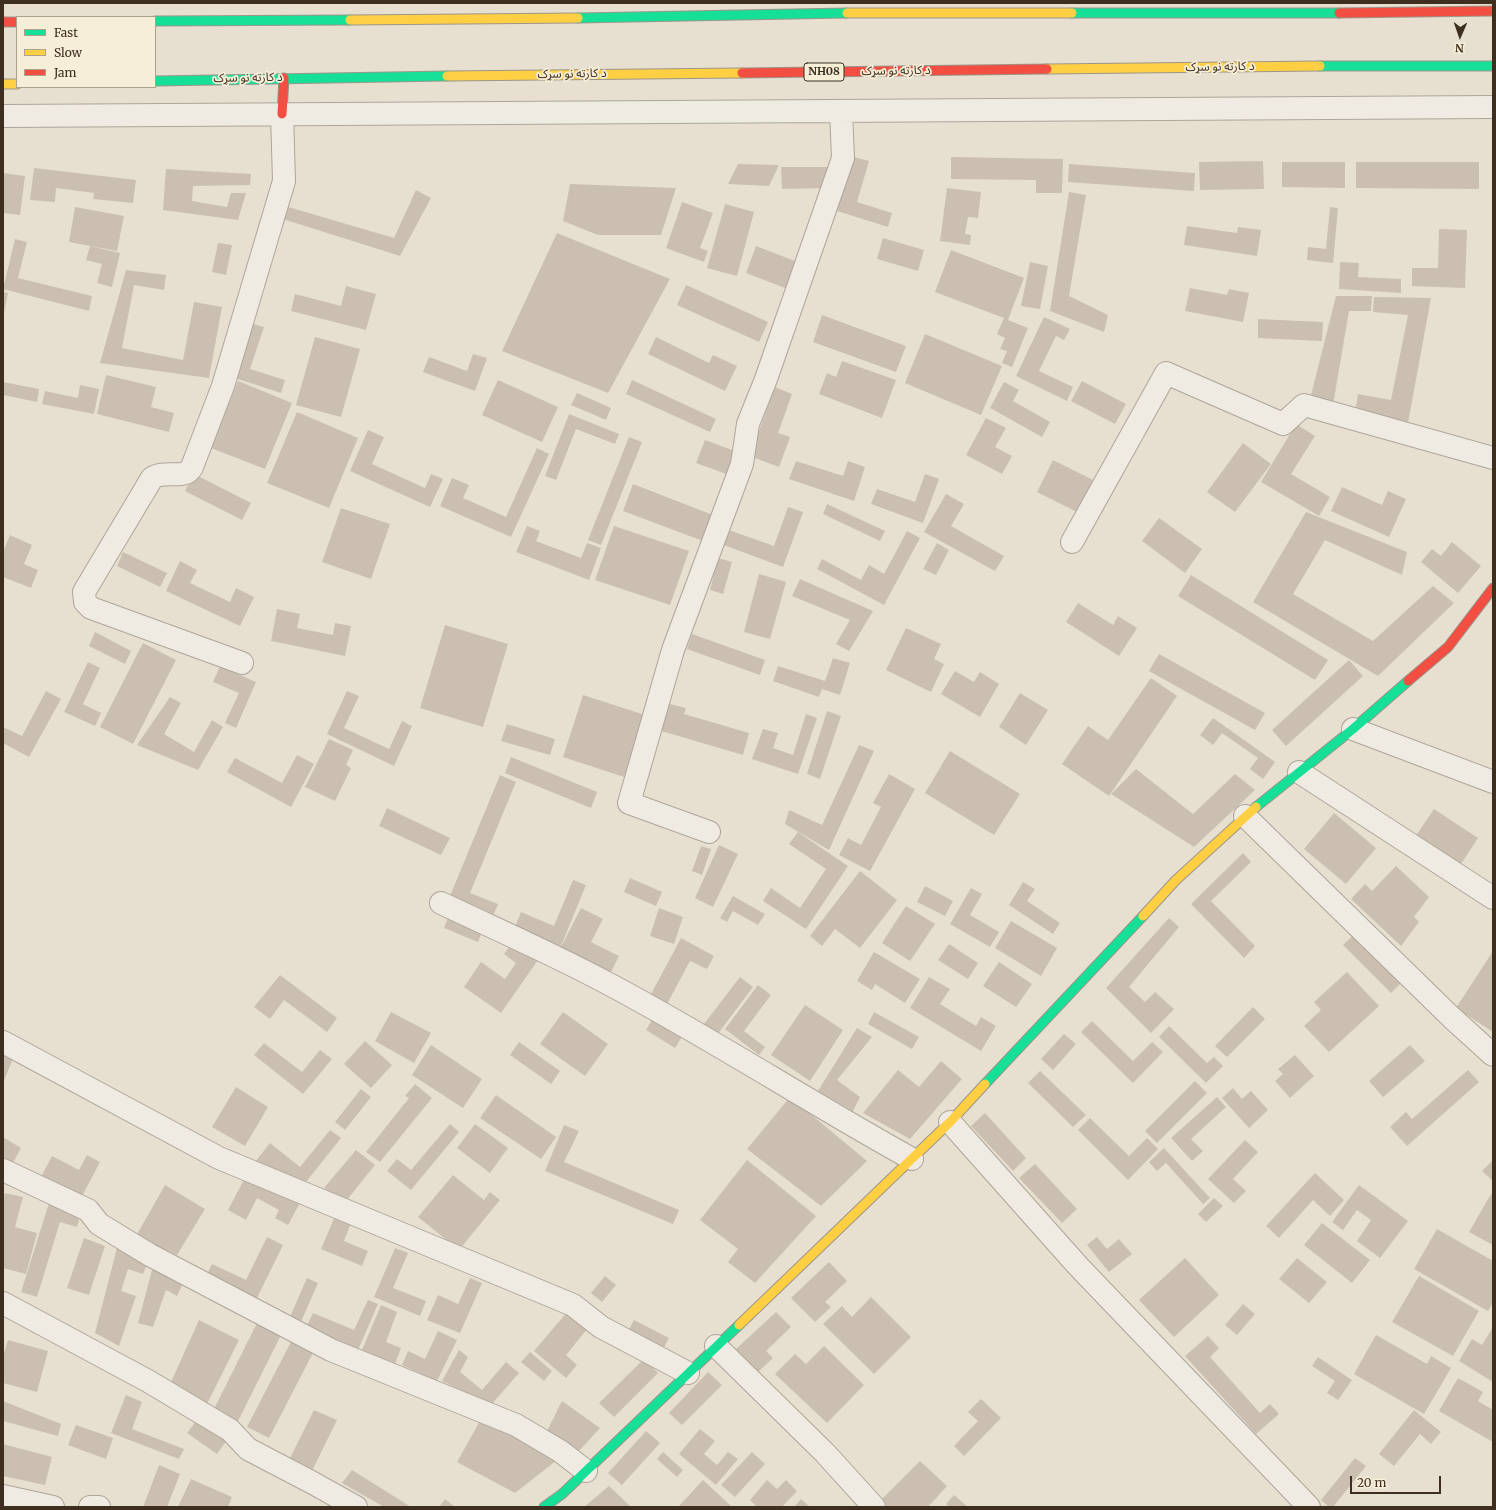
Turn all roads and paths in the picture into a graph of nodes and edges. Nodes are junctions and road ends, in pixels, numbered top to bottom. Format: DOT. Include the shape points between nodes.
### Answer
graph roads {
  1 [pos="852,3"];
  2 [pos="1493,11"];
  3 [pos="851,13"];
  4 [pos="156,21"];
  5 [pos="3,22"];
  6 [pos="16,22"];
  7 [pos="1493,66"];
  8 [pos="284,78"];
  9 [pos="156,81"];
  10 [pos="3,84"];
  11 [pos="16,84"];
  12 [pos="1493,106"];
  13 [pos="841,111"];
  14 [pos="282,114"];
  15 [pos="3,116"];
  16 [pos="1493,458"];
  17 [pos="1072,542"];
  18 [pos="1493,588"];
  19 [pos="242,663"];
  20 [pos="1353,729"];
  21 [pos="1300,772"];
  22 [pos="1493,782"];
  23 [pos="1245,816"];
  24 [pos="709,832"];
  25 [pos="1493,898"];
  26 [pos="441,903"];
  27 [pos="3,1042"];
  28 [pos="1493,1055"];
  29 [pos="950,1122"];
  30 [pos="912,1159"];
  31 [pos="3,1170"];
  32 [pos="3,1303"];
  33 [pos="716,1346"];
  34 [pos="688,1373"];
  35 [pos="586,1471"];
  36 [pos="3,1496"];
  37 [pos="53,1507"];
  38 [pos="90,1507"];
  39 [pos="99,1507"];
  40 [pos="356,1507"];
  41 [pos="544,1507"];
  42 [pos="874,1507"];
  43 [pos="1309,1507"];
  1 -- 3 [label="main road"];
  2 -- 3 [label="main road"];
  3 -- 4 [label="main road"];
  5 -- 6 [label="main road"];
  7 -- 8 [label="main road, د کارته نو سړک / NH08"];
  8 -- 9 [label="main road, د کارته نو سړک / NH08"];
  8 -- 14 [label="main road"];
  10 -- 11 [label="main road"];
  12 -- 13 [label="street"];
  13 -- 14 [label="street"];
  13 -- 24 [label="street" via="843,158 766,380 748,424 742,464 673,650 629,803"];
  14 -- 15 [label="street"];
  14 -- 19 [label="street" via="284,181 223,386 190,472 157,474 152,478 84,592 85,602 91,608"];
  16 -- 17 [label="street" via="1304,405 1283,424 1166,373"];
  18 -- 20 [label="main road" via="1448,647"];
  20 -- 21 [label="main road"];
  20 -- 22 [label="street"];
  21 -- 23 [label="main road"];
  21 -- 25 [label="street"];
  23 -- 28 [label="street" via="1450,1017"];
  23 -- 29 [label="main road" via="1176,880"];
  26 -- 30 [label="street" via="607,982"];
  27 -- 34 [label="street" via="219,1158 573,1306 601,1327"];
  29 -- 30 [label="main road"];
  29 -- 43 [label="street" via="1078,1266"];
  30 -- 33 [label="main road"];
  31 -- 35 [label="street" via="88,1210 100,1224 150,1255 331,1350 516,1425 560,1451"];
  32 -- 40 [label="street" via="148,1381 230,1430 248,1449"];
  33 -- 34 [label="main road"];
  33 -- 42 [label="street" via="825,1453"];
  34 -- 35 [label="main road"];
  35 -- 41 [label="main road"];
  36 -- 37 [label="street"];
  38 -- 39 [label="street"];
}
